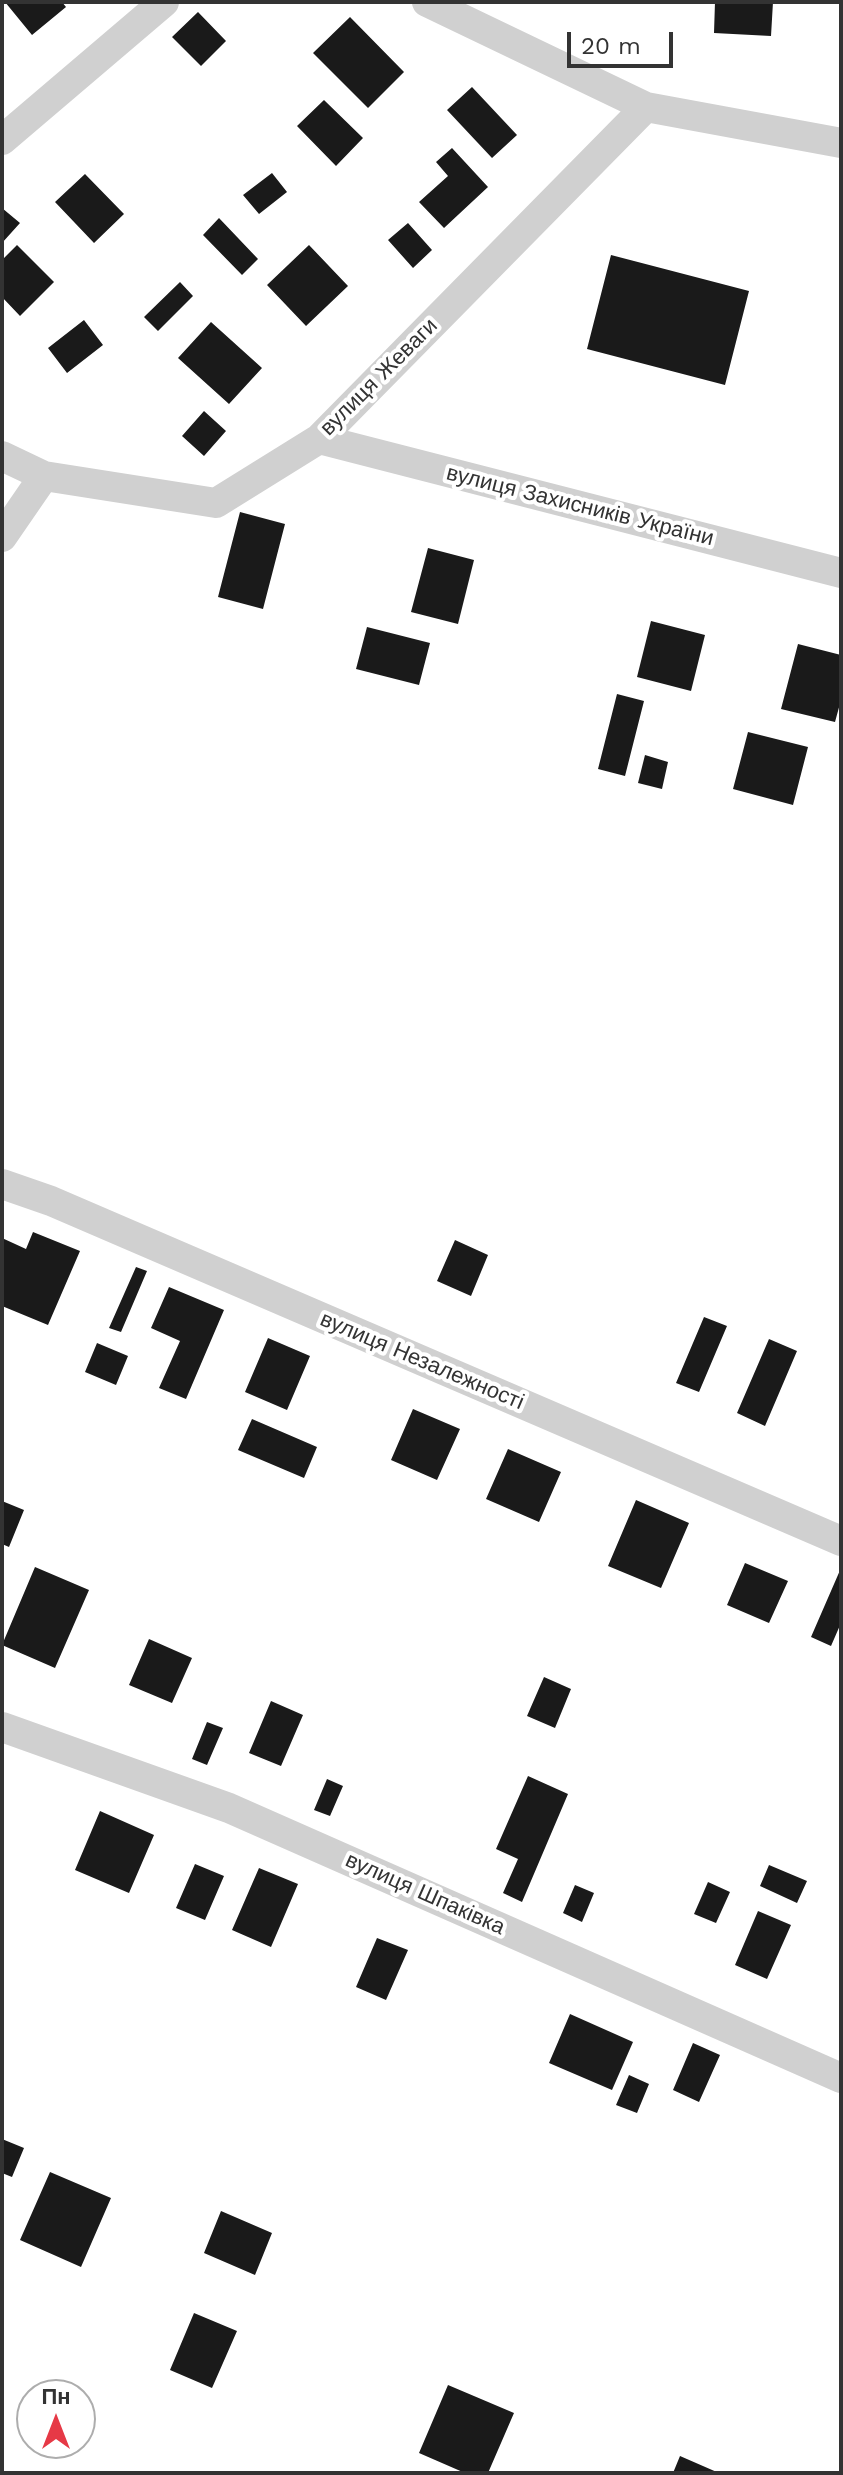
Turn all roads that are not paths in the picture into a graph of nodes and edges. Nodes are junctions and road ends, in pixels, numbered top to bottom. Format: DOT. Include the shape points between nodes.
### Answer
graph roads {
  1 [pos="164,2"];
  2 [pos="427,2"];
  3 [pos="646,107"];
  4 [pos="2,140"];
  5 [pos="841,143"];
  6 [pos="319,439"];
  7 [pos="2,456"];
  8 [pos="44,476"];
  9 [pos="2,537"];
  10 [pos="841,573"];
  11 [pos="2,1184"];
  12 [pos="841,1541"];
  13 [pos="2,1727"];
  14 [pos="841,2078"];
  1 -- 4 [label="street"];
  2 -- 3 [label="street"];
  3 -- 5 [label="street"];
  3 -- 6 [label="street, вулиця Жеваги"];
  6 -- 8 [label="street, вулиця Жеваги" via="216,503"];
  6 -- 10 [label="street, вулиця Захисників України"];
  7 -- 8 [label="street, вулиця Жеваги"];
  8 -- 9 [label="street"];
  11 -- 12 [label="street, вулиця Незалежності"];
  13 -- 14 [label="street, вулиця Шпаківка" via="229,1808"];
}
